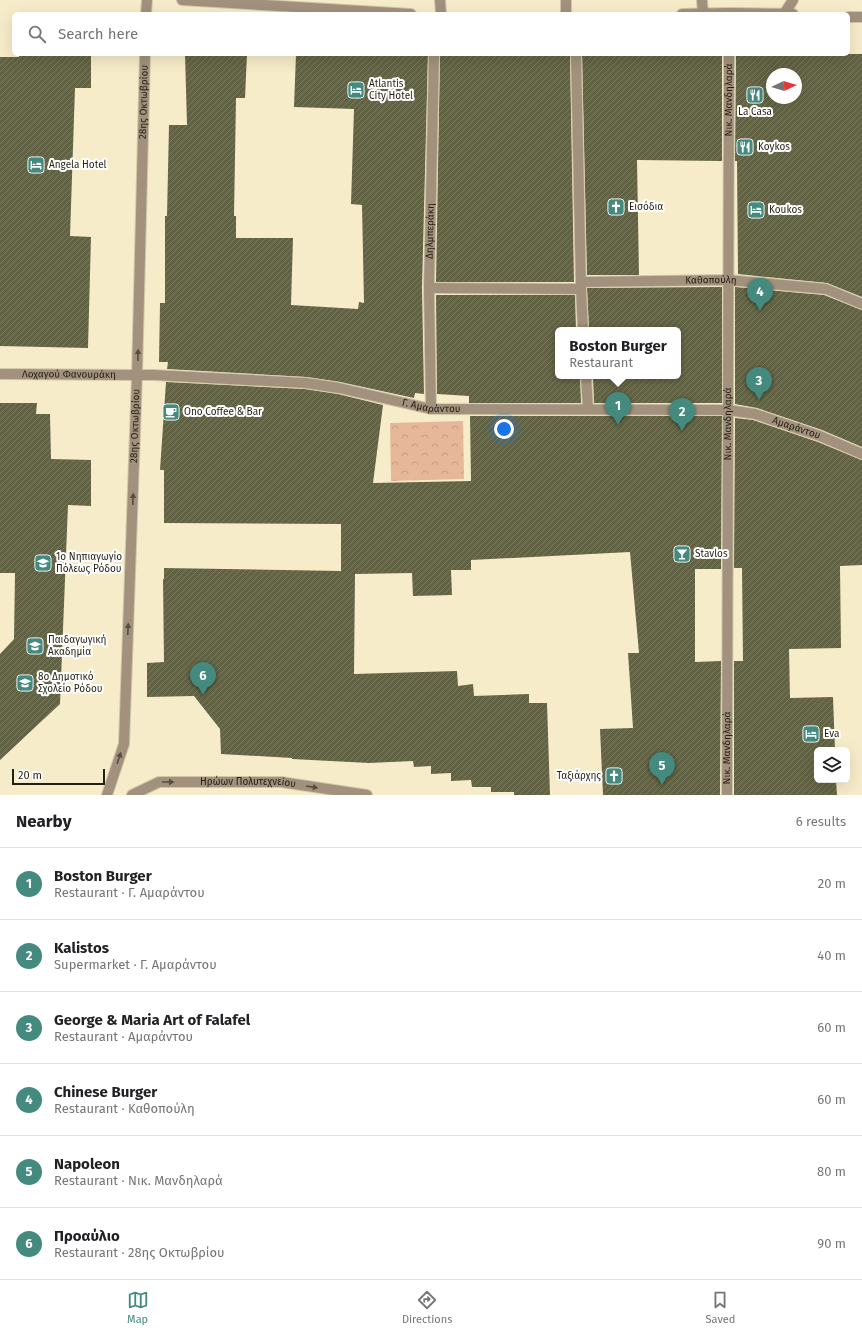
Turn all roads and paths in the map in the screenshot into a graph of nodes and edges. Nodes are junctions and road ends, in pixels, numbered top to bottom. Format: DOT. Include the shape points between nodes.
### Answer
graph roads {
  1 [pos="146,0"];
  2 [pos="182,0"];
  3 [pos="440,0"];
  4 [pos="566,0"];
  5 [pos="702,0"];
  6 [pos="793,0"];
  7 [pos="146,12"];
  8 [pos="378,12"];
  9 [pos="441,12"];
  10 [pos="566,12"];
  11 [pos="703,12"];
  12 [pos="785,12"];
  13 [pos="850,17"];
  14 [pos="862,18"];
  15 [pos="145,56"];
  16 [pos="434,56"];
  17 [pos="576,56"];
  18 [pos="729,56"];
  19 [pos="728,280"];
  20 [pos="581,285"];
  21 [pos="429,288"];
  22 [pos="862,304"];
  23 [pos="583,327"];
  24 [pos="0,374"];
  25 [pos="137,375"];
  26 [pos="586,379"];
  27 [pos="431,409"];
  28 [pos="588,409"];
  29 [pos="728,410"];
  30 [pos="862,454"];
  31 [pos="107,795"];
  32 [pos="132,795"];
  33 [pos="367,795"];
  34 [pos="727,795"];
  1 -- 7 [label="street"];
  2 -- 8 [label="street"];
  3 -- 9 [label="street"];
  4 -- 10 [label="street"];
  5 -- 11 [label="street"];
  6 -- 12 [label="street"];
  13 -- 14 [label="street"];
  25 -- 15 [label="street, 28ης Οκτωβρίου, one-way"];
  16 -- 21 [label="street, Δηλμπεράκη"];
  17 -- 20 [label="street"];
  18 -- 19 [label="street, Νικ. Μανδηλαρά"];
  19 -- 20 [label="street, Καθοπούλη"];
  19 -- 22 [label="street, Καθοπούλη" via="826,289"];
  19 -- 29 [label="street, Νικ. Μανδηλαρά"];
  20 -- 21 [label="street, Καθοπούλη"];
  20 -- 23 [label="street"];
  21 -- 27 [label="street, Δηλμπεράκη"];
  24 -- 25 [label="street, Λοχαγού Φανουράκη"];
  25 -- 27 [label="street, Γ. Αμαράντου" via="306,384 339,388"];
  31 -- 25 [label="street, 28ης Οκτωβρίου, one-way" via="124,744"];
  26 -- 28 [label="street"];
  27 -- 28 [label="street, Γ. Αμαράντου"];
  28 -- 29 [label="street, Γ. Αμαράντου"];
  29 -- 30 [label="street, Αμαράντου" via="755,414 820,436"];
  29 -- 34 [label="street, Νικ. Μανδηλαρά"];
  32 -- 33 [label="street, Ηρώων Πολυτεχνείου, one-way" via="159,782 280,782"];
}
